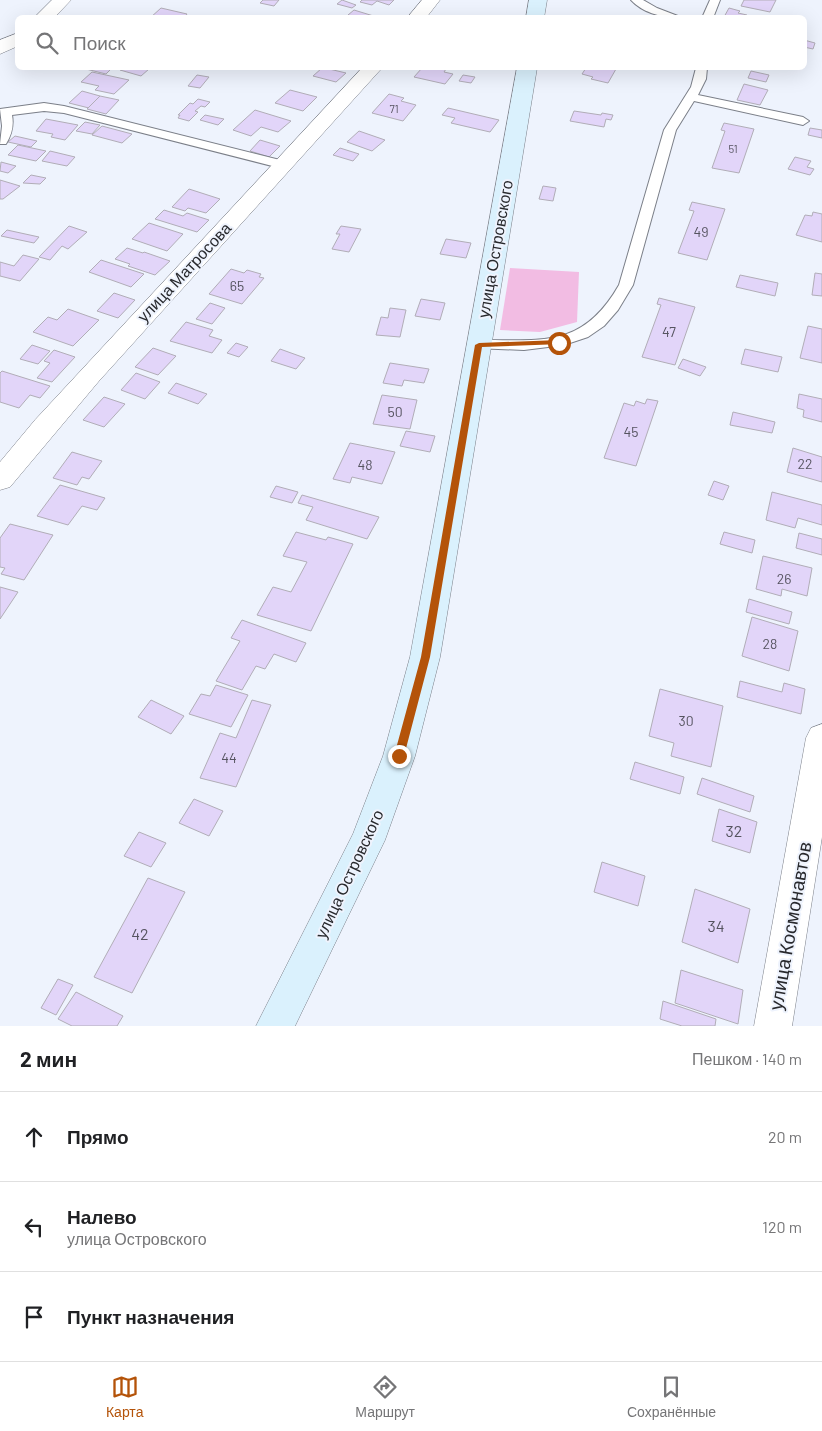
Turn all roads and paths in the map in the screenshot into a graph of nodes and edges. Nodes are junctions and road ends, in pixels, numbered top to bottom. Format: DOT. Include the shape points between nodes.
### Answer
graph roads {
  1 [pos="62,0"];
  2 [pos="432,0"];
  3 [pos="538,0"];
  4 [pos="636,0"];
  5 [pos="715,0"];
  6 [pos="46,15"];
  7 [pos="419,15"];
  8 [pos="536,15"];
  9 [pos="669,15"];
  10 [pos="708,15"];
  11 [pos="15,40"];
  12 [pos="0,48"];
  13 [pos="370,70"];
  14 [pos="527,70"];
  15 [pos="701,70"];
  16 [pos="692,97"];
  17 [pos="3,113"];
  18 [pos="803,122"];
  19 [pos="2,141"];
  20 [pos="284,165"];
  21 [pos="479,345"];
  22 [pos="0,480"];
  23 [pos="822,738"];
  24 [pos="275,1026"];
  25 [pos="773,1026"];
  1 -- 6 [label="street"];
  2 -- 7 [label="street"];
  3 -- 8 [label="street"];
  4 -- 9 [label="lane"];
  5 -- 10 [label="lane"];
  11 -- 12 [label="street"];
  13 -- 20 [label="street, улица Матросова"];
  14 -- 21 [label="street, улица Островского"];
  15 -- 16 [label="lane"];
  16 -- 18 [label="lane"];
  16 -- 21 [label="lane" via="670,130 626,285 602,321 590,330 559,343"];
  17 -- 19 [label="lane" via="8,126"];
  17 -- 20 [label="lane" via="39,108 64,110"];
  20 -- 22 [label="street, улица Матросова" via="117,343"];
  21 -- 24 [label="street, улица Островского" via="425,657 399,756 368,840"];
  23 -- 25 [label="street, улица Космонавтов"];
}
